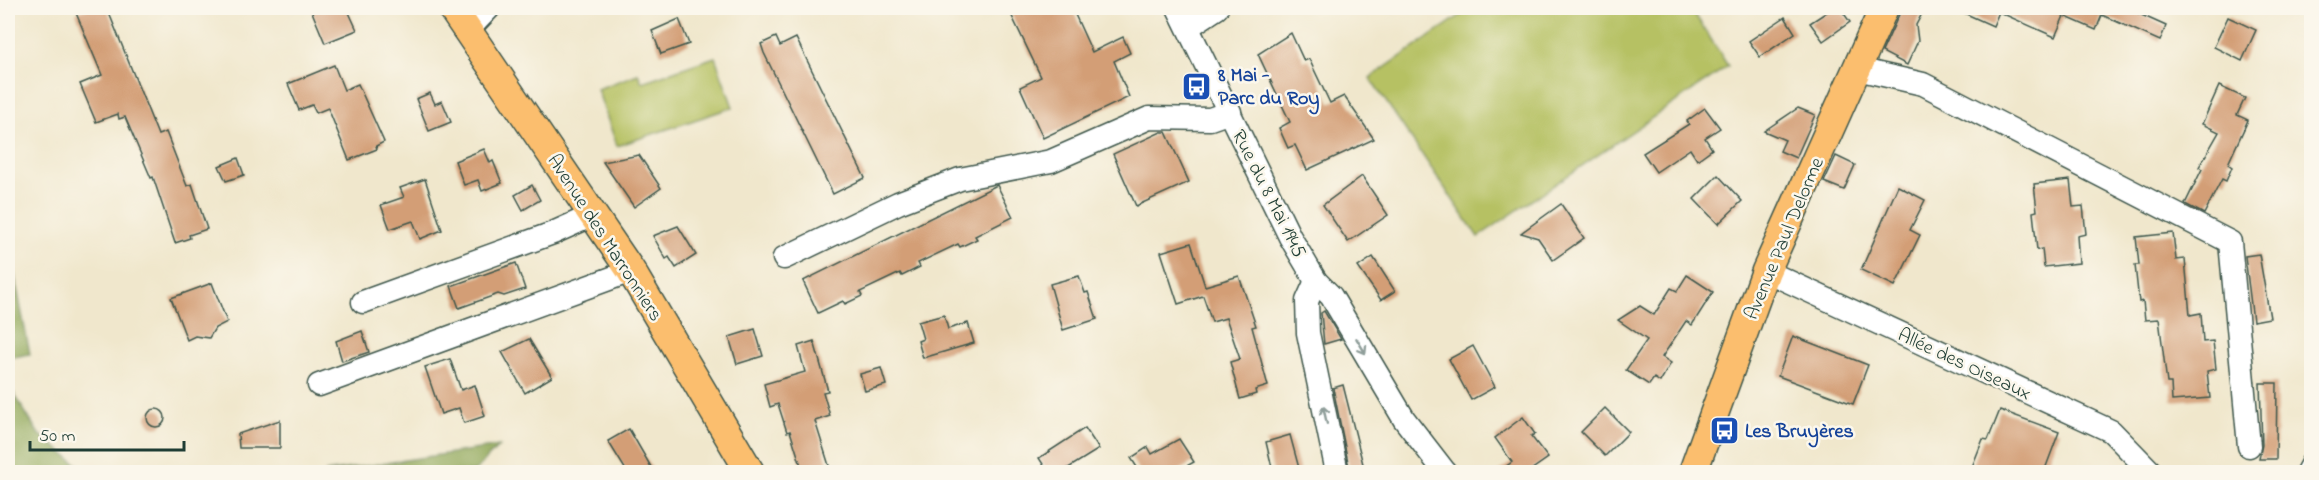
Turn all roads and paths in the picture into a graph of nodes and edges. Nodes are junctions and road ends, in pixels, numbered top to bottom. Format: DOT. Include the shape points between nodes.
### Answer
graph roads {
  1 [pos="489,8"];
  2 [pos="1217,8"];
  3 [pos="1884,8"];
  4 [pos="1183,17"];
  5 [pos="460,19"];
  6 [pos="1857,69"];
  7 [pos="1230,112"];
  8 [pos="593,215"];
  9 [pos="784,258"];
  10 [pos="631,270"];
  11 [pos="1766,271"];
  12 [pos="1316,281"];
  13 [pos="363,302"];
  14 [pos="319,385"];
  15 [pos="2249,446"];
  16 [pos="2312,463"];
  17 [pos="750,472"];
  18 [pos="1337,472"];
  19 [pos="1445,472"];
  20 [pos="1693,472"];
  21 [pos="2151,472"];
  22 [pos="2307,472"];
  1 -- 5 [label="street"];
  2 -- 4 [label="street"];
  3 -- 6 [label="main road, Avenue Paul Delorme"];
  4 -- 7 [label="street, Rue du 8 Mai 1945"];
  5 -- 8 [label="main road, Avenue des Marronniers"];
  6 -- 11 [label="main road, Avenue Paul Delorme"];
  6 -- 15 [label="street" via="1923,84 2230,242"];
  7 -- 9 [label="street" via="1210,119 1149,118 1051,161 960,179 898,203"];
  7 -- 12 [label="street, Rue du 8 Mai 1945" via="1290,237"];
  8 -- 10 [label="main road, Avenue des Marronniers"];
  8 -- 13 [label="street"];
  10 -- 14 [label="street"];
  10 -- 17 [label="main road, Avenue des Marronniers"];
  11 -- 20 [label="main road, Avenue Paul Delorme"];
  11 -- 21 [label="street, Allée des Oiseaux" via="2110,431"];
  18 -- 12 [label="street, one-way" via="1308,333 1307,301"];
  12 -- 19 [label="street, Rue du 8 Mai 1945, one-way" via="1331,296 1404,419"];
  16 -- 22 [label="street"];
}
